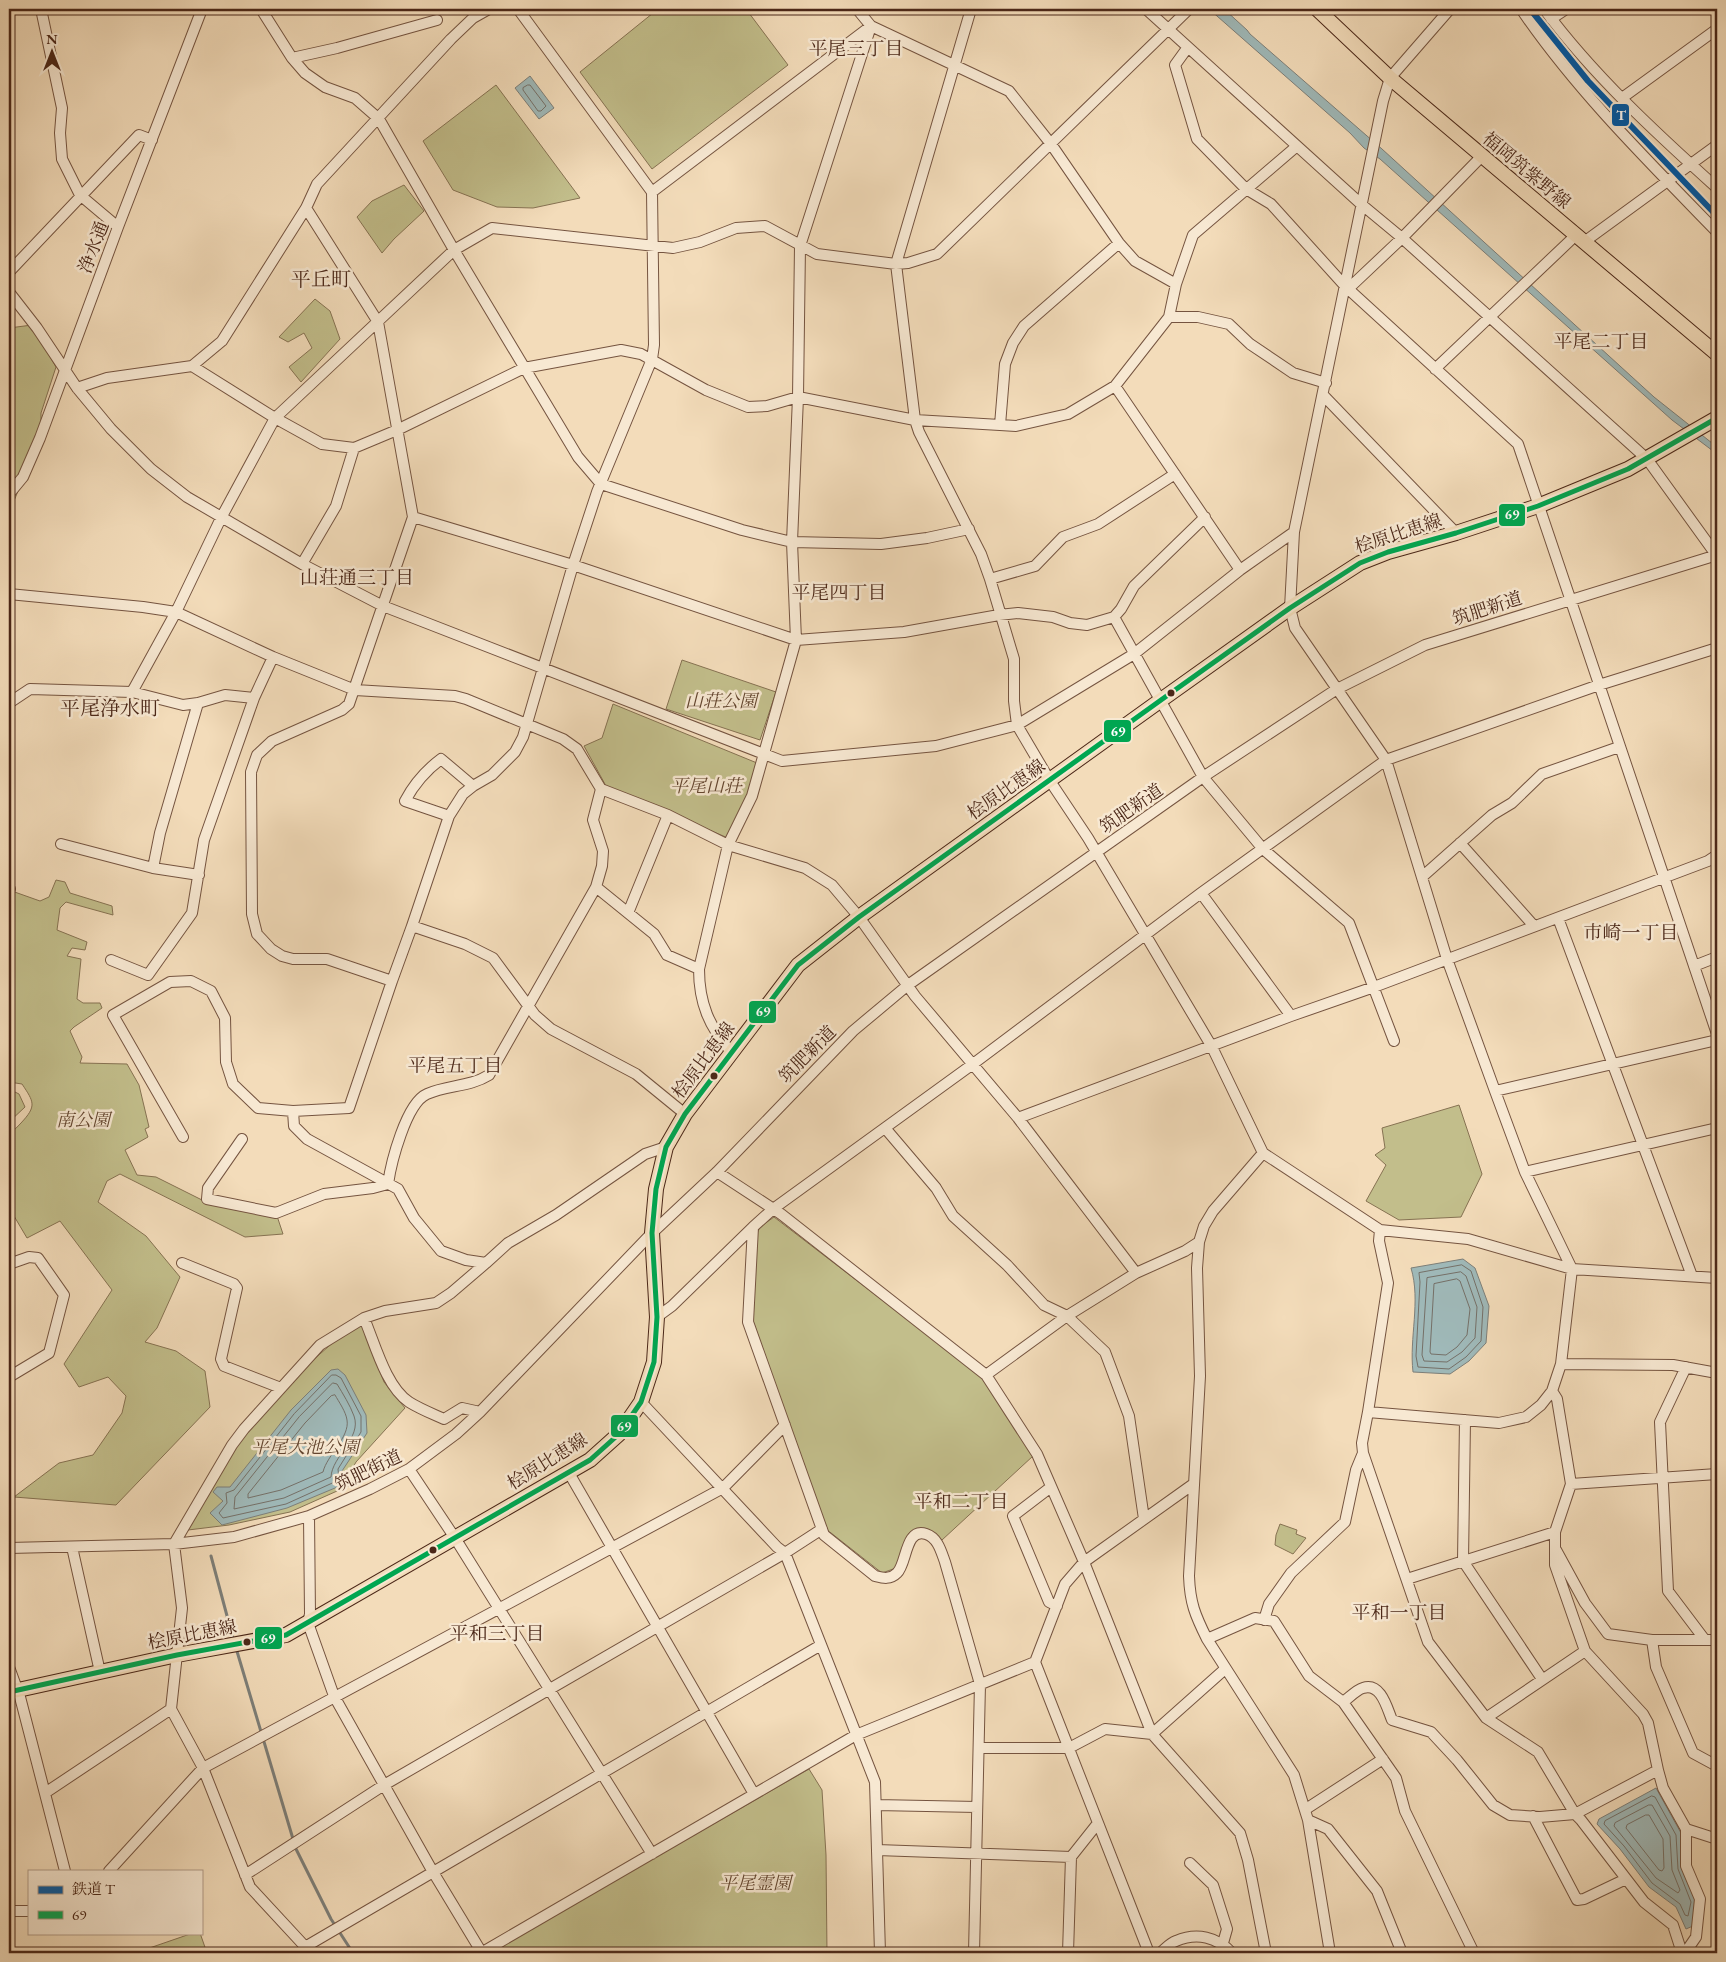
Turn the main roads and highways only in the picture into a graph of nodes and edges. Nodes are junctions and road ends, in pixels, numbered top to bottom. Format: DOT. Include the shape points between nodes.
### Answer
graph roads {
  1 [pos="1317,9"];
  2 [pos="1717,354"];
  3 [pos="1717,418"];
  4 [pos="13,1691"];
  1 -- 2 [label="main road, 福岡筑紫野線" via="1390,78"];
  3 -- 4 [label="main road, 桧原比恵線" via="1628,469 1538,506 1360,563 1290,608 859,917 798,965 685,1114 666,1147 656,1189 652,1233 657,1317 654,1362 641,1402 619,1434 590,1460 286,1634"];
}
